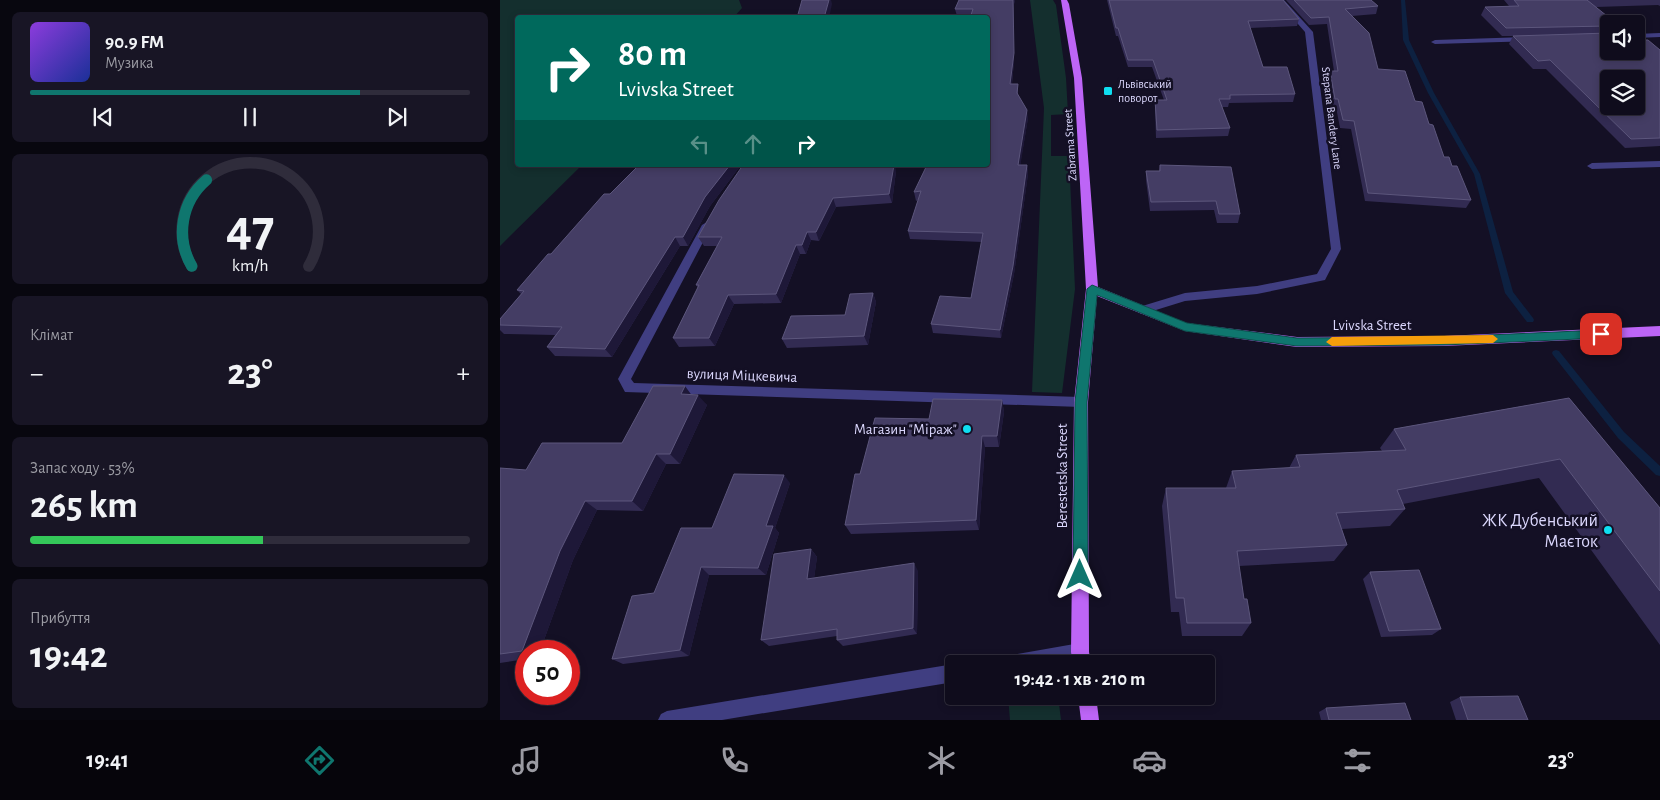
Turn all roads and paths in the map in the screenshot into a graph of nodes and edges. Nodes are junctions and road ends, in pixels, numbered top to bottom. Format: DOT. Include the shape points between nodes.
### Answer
graph roads {
  1 [pos="1064,0"];
  2 [pos="1280,0"];
  3 [pos="1645,36"];
  4 [pos="1658,37"];
  5 [pos="1541,39"];
  6 [pos="1435,42"];
  7 [pos="1660,164"];
  8 [pos="1592,166"];
  9 [pos="712,215"];
  10 [pos="1092,289"];
  11 [pos="1143,310"];
  12 [pos="1660,331"];
  13 [pos="1081,402"];
  14 [pos="1081,655"];
  15 [pos="945,674"];
  16 [pos="1088,705"];
  17 [pos="667,720"];
  18 [pos="1090,720"];
  1 -- 10 [label="main road, Zabrama Street" via="1078,78"];
  2 -- 11 [label="street, Stepana Bandery Lane" via="1309,32 1336,249 1321,277 1257,290 1185,297"];
  3 -- 4 [label="street"];
  5 -- 6 [label="street"];
  7 -- 8 [label="street"];
  9 -- 13 [label="street, вулиця Міцкевича" via="624,379 630,388"];
  10 -- 11 [label="main road, Lvivska Street"];
  10 -- 13 [label="main road, Berestetska Street"];
  11 -- 12 [label="main road, Lvivska Street" via="1185,327 1297,342 1444,341"];
  13 -- 14 [label="main road, Berestetska Street"];
  15 -- 17 [label="street"];
  16 -- 18 [label="main road"];
}
